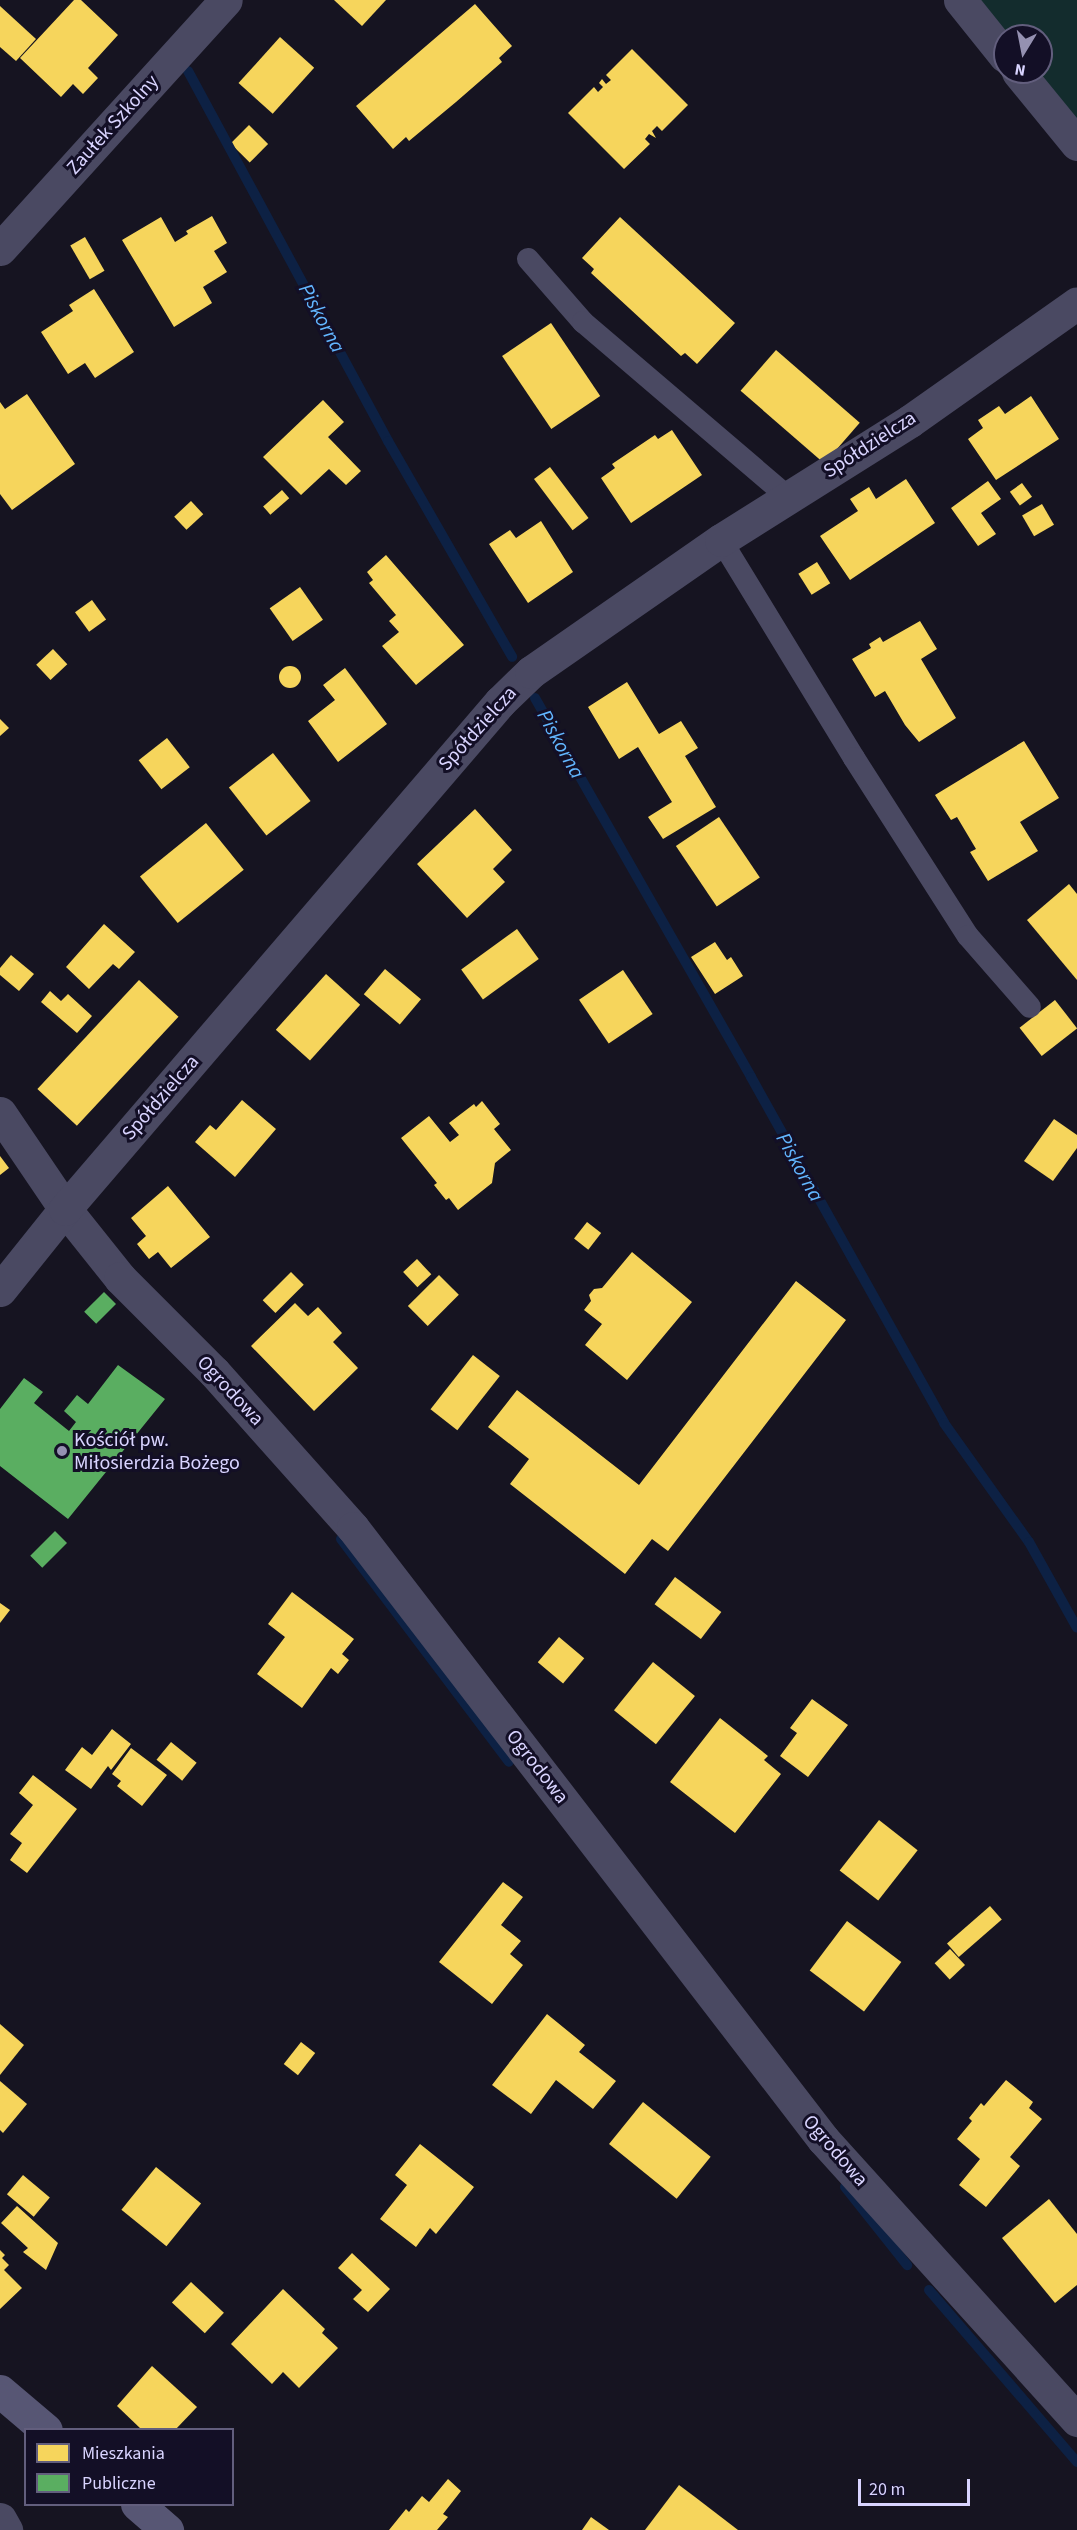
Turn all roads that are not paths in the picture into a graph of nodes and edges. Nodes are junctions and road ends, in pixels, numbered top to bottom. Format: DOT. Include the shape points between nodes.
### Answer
graph roads {
  1 [pos="226,0"];
  2 [pos="960,0"];
  3 [pos="993,41"];
  4 [pos="1028,84"];
  5 [pos="1077,144"];
  6 [pos="0,249"];
  7 [pos="528,259"];
  8 [pos="1077,303"];
  9 [pos="788,498"];
  10 [pos="721,540"];
  11 [pos="1030,1007"];
  12 [pos="0,1113"];
  13 [pos="65,1209"];
  14 [pos="0,1290"];
  15 [pos="0,2391"];
  16 [pos="1077,2420"];
  17 [pos="44,2428"];
  18 [pos="137,2506"];
  19 [pos="0,2518"];
  20 [pos="6,2530"];
  21 [pos="167,2530"];
  1 -- 6 [label="street, Zaułek Szkolny"];
  2 -- 3 [label="street"];
  4 -- 5 [label="street"];
  7 -- 9 [label="lane" via="583,322"];
  8 -- 9 [label="street, Spółdzielcza" via="910,421"];
  9 -- 10 [label="street, Spółdzielcza"];
  10 -- 11 [label="lane" via="968,936"];
  10 -- 13 [label="street, Spółdzielcza" via="531,672 500,702"];
  12 -- 13 [label="street, Ogrodowa"];
  13 -- 14 [label="street, Spółdzielcza"];
  13 -- 16 [label="street, Ogrodowa" via="120,1278 214,1372 353,1528 823,2139"];
  15 -- 17 [label="main road"];
  18 -- 21 [label="main road"];
  19 -- 20 [label="street"];
}
